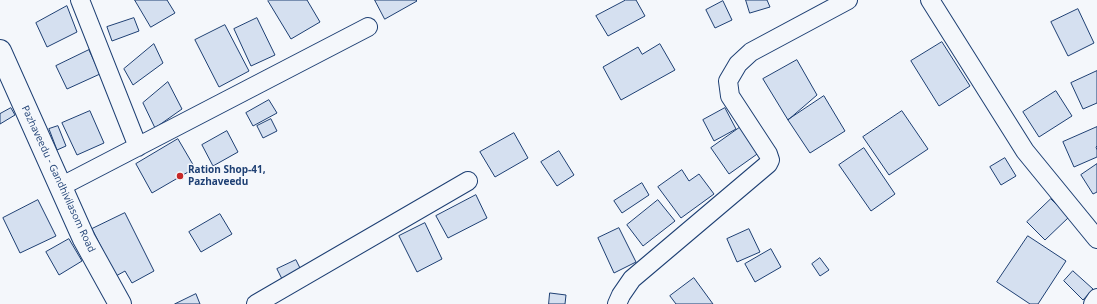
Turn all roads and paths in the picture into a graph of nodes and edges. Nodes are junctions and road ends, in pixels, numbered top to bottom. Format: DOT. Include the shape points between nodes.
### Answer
graph roads {
  1 [pos="80,0"];
  2 [pos="848,0"];
  3 [pos="930,0"];
  4 [pos="368,27"];
  5 [pos="0,52"];
  6 [pos="138,147"];
  7 [pos="468,181"];
  8 [pos="60,187"];
  9 [pos="1097,240"];
  10 [pos="1097,298"];
  11 [pos="120,304"];
  12 [pos="256,304"];
  13 [pos="617,304"];
  14 [pos="1093,304"];
  1 -- 6 [label="street"];
  2 -- 13 [label="street" via="751,52 738,64 728,81 730,96 768,154 768,164 632,279"];
  3 -- 9 [label="street" via="1025,151"];
  4 -- 6 [label="street"];
  5 -- 8 [label="street, Pazhaveedu - Gandhivilasom Road"];
  6 -- 8 [label="street"];
  7 -- 12 [label="street"];
  8 -- 11 [label="street, Pazhaveedu - Gandhivilasom Road" via="84,239"];
  10 -- 14 [label="street"];
}
